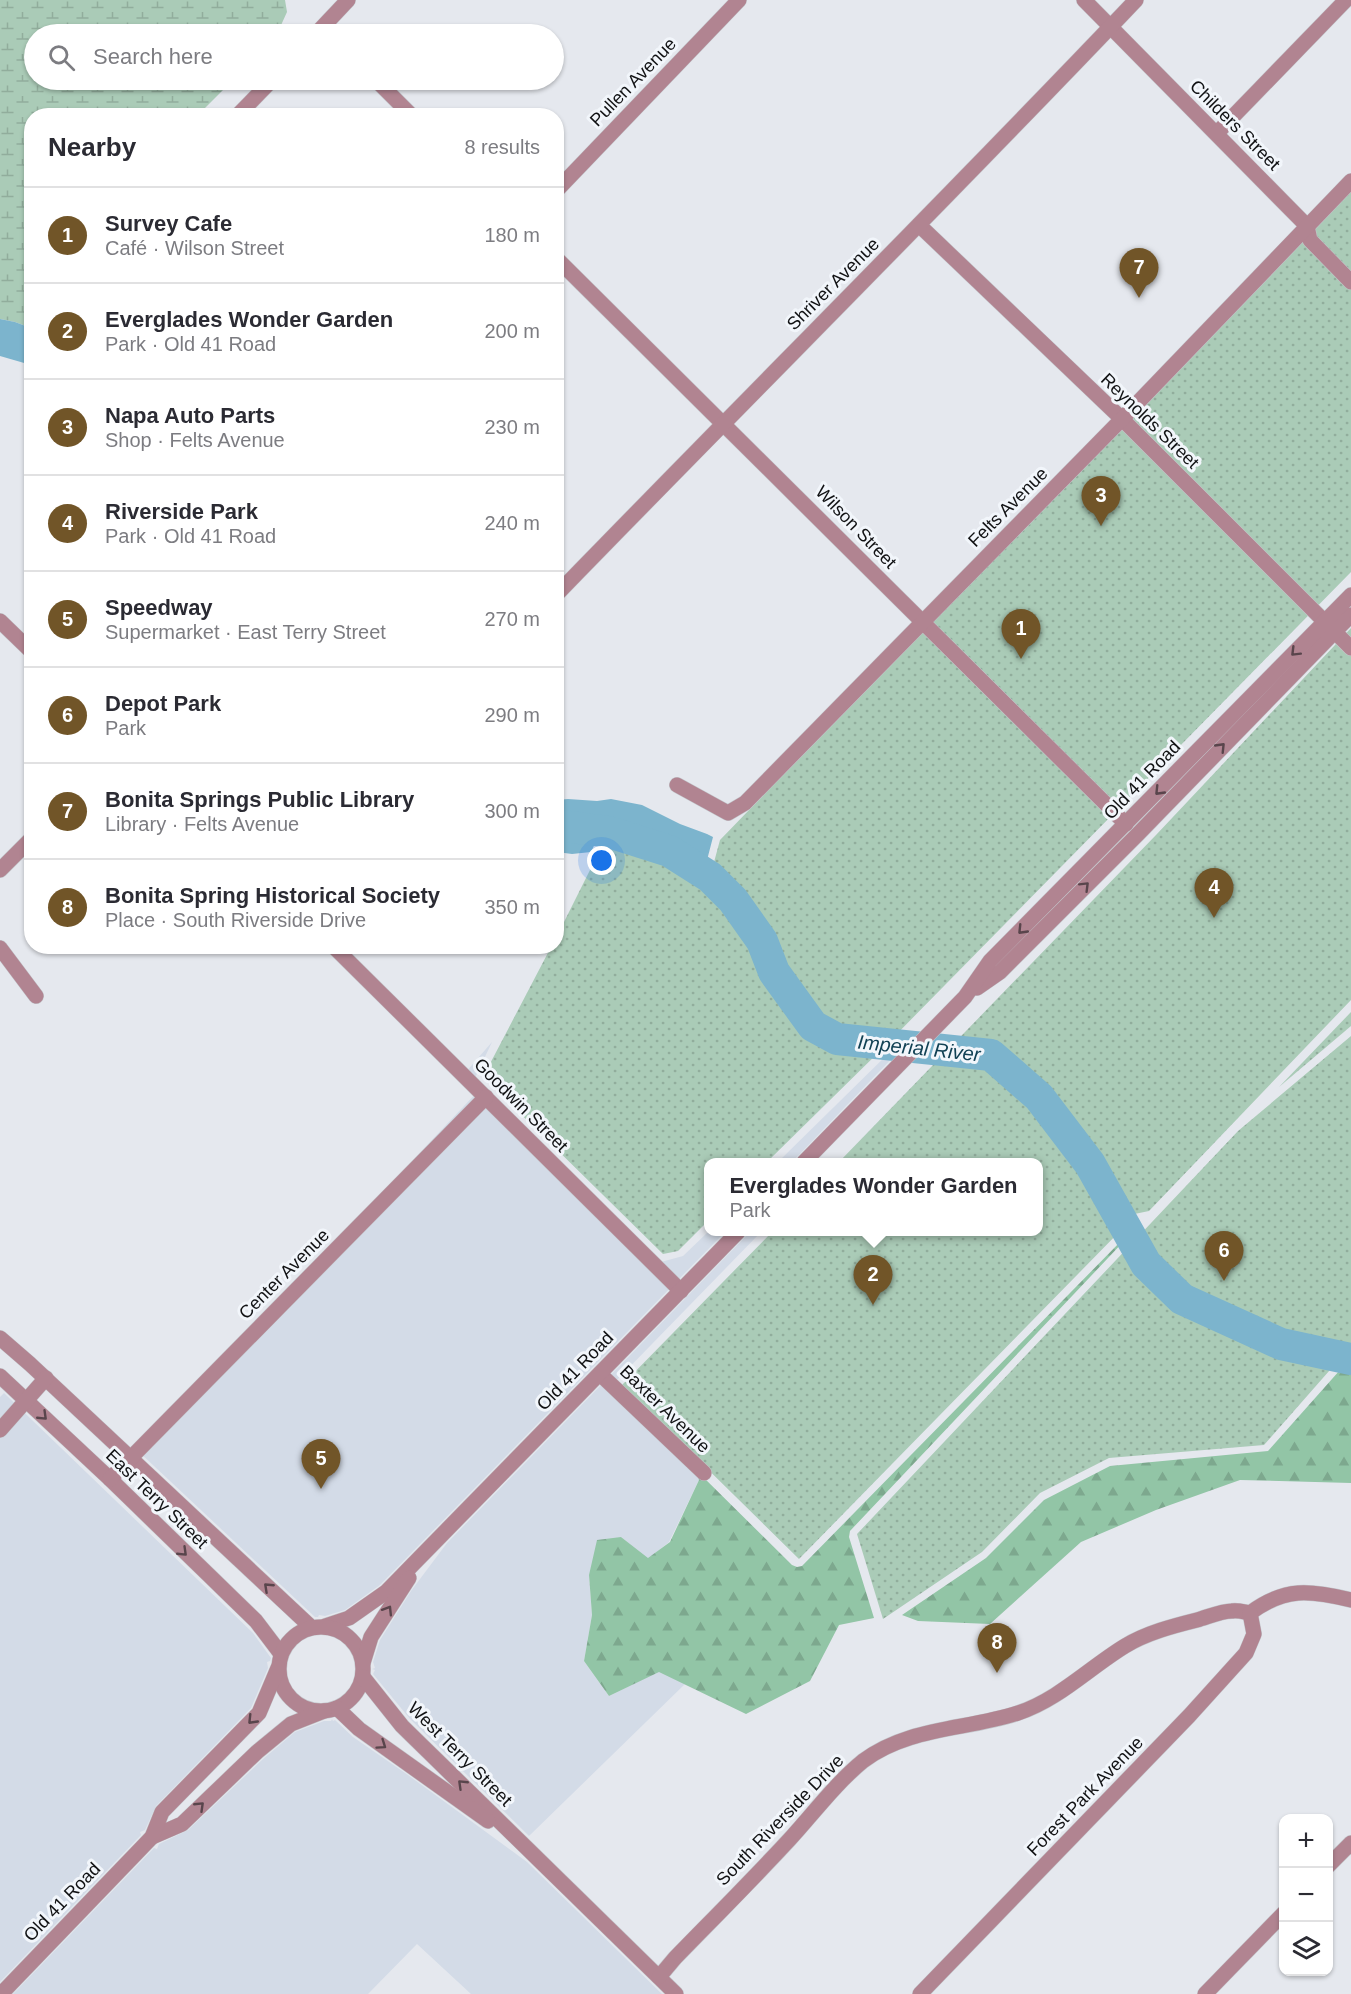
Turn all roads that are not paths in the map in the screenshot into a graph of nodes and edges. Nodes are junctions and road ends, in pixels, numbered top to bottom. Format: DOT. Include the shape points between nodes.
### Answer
graph roads {
  1 [pos="348,0"];
  2 [pos="739,0"];
  3 [pos="1084,0"];
  4 [pos="1136,0"];
  5 [pos="1346,0"];
  6 [pos="329,24"];
  7 [pos="1110,27"];
  8 [pos="262,90"];
  9 [pos="386,90"];
  10 [pos="245,108"];
  11 [pos="404,108"];
  12 [pos="1217,133"];
  13 [pos="1351,181"];
  14 [pos="564,182"];
  15 [pos="919,225"];
  16 [pos="1307,226"];
  17 [pos="564,266"];
  18 [pos="1351,282"];
  19 [pos="1122,419"];
  20 [pos="723,423"];
  21 [pos="564,587"];
  22 [pos="1351,595"];
  23 [pos="1351,615"];
  24 [pos="0,621"];
  25 [pos="921,622"];
  26 [pos="1330,626"];
  27 [pos="24,644"];
  28 [pos="1351,648"];
  29 [pos="677,785"];
  30 [pos="1126,824"];
  31 [pos="24,846"];
  32 [pos="0,870"];
  33 [pos="0,948"];
  34 [pos="341,954"];
  35 [pos="36,996"];
  36 [pos="965,997"];
  37 [pos="486,1098"];
  38 [pos="808,1158"];
  39 [pos="734,1236"];
  40 [pos="681,1291"];
  41 [pos="0,1338"];
  42 [pos="600,1374"];
  43 [pos="0,1376"];
  44 [pos="46,1378"];
  45 [pos="27,1400"];
  46 [pos="0,1430"];
  47 [pos="130,1458"];
  48 [pos="704,1473"];
  49 [pos="110,1479"];
  50 [pos="440,1537"];
  51 [pos="1351,1600"];
  52 [pos="1250,1613"];
  53 [pos="318,1627"];
  54 [pos="279,1661"];
  55 [pos="363,1670"];
  56 [pos="330,1710"];
  57 [pos="152,1837"];
  58 [pos="1351,1843"];
  59 [pos="534,1854"];
  60 [pos="1333,1862"];
  61 [pos="1279,1918"];
  62 [pos="659,1977"];
  63 [pos="1,1994"];
  64 [pos="676,1994"];
  65 [pos="920,1994"];
  66 [pos="1205,1994"];
  1 -- 6 [label="street"];
  2 -- 14 [label="street, Pullen Avenue"];
  3 -- 7 [label="street, Childers Street"];
  4 -- 7 [label="street, Shriver Avenue"];
  5 -- 12 [label="street"];
  7 -- 12 [label="street, Childers Street"];
  7 -- 15 [label="street, Shriver Avenue"];
  8 -- 10 [label="street"];
  9 -- 11 [label="street"];
  12 -- 16 [label="street, Childers Street"];
  13 -- 16 [label="street, Felts Avenue"];
  15 -- 19 [label="street, Reynolds Street"];
  15 -- 20 [label="street, Shriver Avenue"];
  16 -- 18 [label="street, Childers Street" via="1310,240"];
  16 -- 19 [label="street, Felts Avenue"];
  17 -- 20 [label="street, Wilson Street"];
  19 -- 25 [label="street, Felts Avenue"];
  19 -- 26 [label="street, Reynolds Street"];
  20 -- 21 [label="street, Shriver Avenue"];
  20 -- 25 [label="street, Wilson Street"];
  22 -- 26 [label="street, Old 41 Road"];
  23 -- 26 [label="street, Old 41 Road"];
  24 -- 27 [label="street"];
  25 -- 29 [label="street, Felts Avenue" via="745,803 728,813"];
  25 -- 30 [label="street, Wilson Street"];
  26 -- 28 [label="street, Reynolds Street"];
  26 -- 30 [label="street, Old 41 Road, one-way"];
  36 -- 26 [label="street, Old 41 Road, one-way" via="1000,972"];
  30 -- 36 [label="street, Old 41 Road, one-way" via="990,962"];
  31 -- 32 [label="street"];
  33 -- 35 [label="street"];
  34 -- 37 [label="street, Goodwin Street"];
  36 -- 38 [label="street, Old 41 Road"];
  37 -- 40 [label="street, Goodwin Street"];
  37 -- 47 [label="street, Center Avenue"];
  39 -- 40 [label="street, Old 41 Road"];
  40 -- 42 [label="street, Old 41 Road"];
  41 -- 44 [label="street, East Terry Street"];
  42 -- 48 [label="street, Baxter Avenue"];
  42 -- 50 [label="street, Old 41 Road"];
  43 -- 45 [label="street, East Terry Street"];
  44 -- 45 [label="street"];
  44 -- 47 [label="street, East Terry Street"];
  45 -- 46 [label="street"];
  45 -- 49 [label="street, East Terry Street, one-way"];
  47 -- 49 [label="street, Center Avenue"];
  53 -- 47 [label="street, East Terry Street, one-way"];
  49 -- 54 [label="street, East Terry Street, one-way" via="261,1627"];
  50 -- 53 [label="street, Old 41 Road" via="386,1592 349,1618"];
  55 -- 50 [label="street, Old 41 Road, one-way" via="371,1637"];
  51 -- 52 [label="street, South Riverside Drive" via="1286,1594 1266,1601"];
  52 -- 62 [label="street, South Riverside Drive" via="1232,1611 1144,1636 1037,1706 904,1740 865,1760 837,1785"];
  52 -- 65 [label="street, Forest Park Avenue" via="1254,1634 1246,1653"];
  53 -- 54 [label="street" via="292,1637"];
  53 -- 55 [label="street" via="339,1630 350,1638 359,1649"];
  54 -- 56 [label="street" via="280,1682 297,1704 310,1710"];
  54 -- 57 [label="street, Old 41 Road, one-way" via="259,1713 162,1812"];
  55 -- 56 [label="street" via="358,1690 349,1701"];
  59 -- 55 [label="street, West Terry Street, one-way" via="402,1726"];
  57 -- 56 [label="street, Old 41 Road, one-way" via="182,1824 291,1724"];
  56 -- 59 [label="street, West Terry Street, one-way"];
  57 -- 63 [label="street, Old 41 Road"];
  58 -- 60 [label="street"];
  59 -- 62 [label="street, West Terry Street"];
  61 -- 66 [label="street"];
  62 -- 64 [label="street, West Terry Street"];
}
